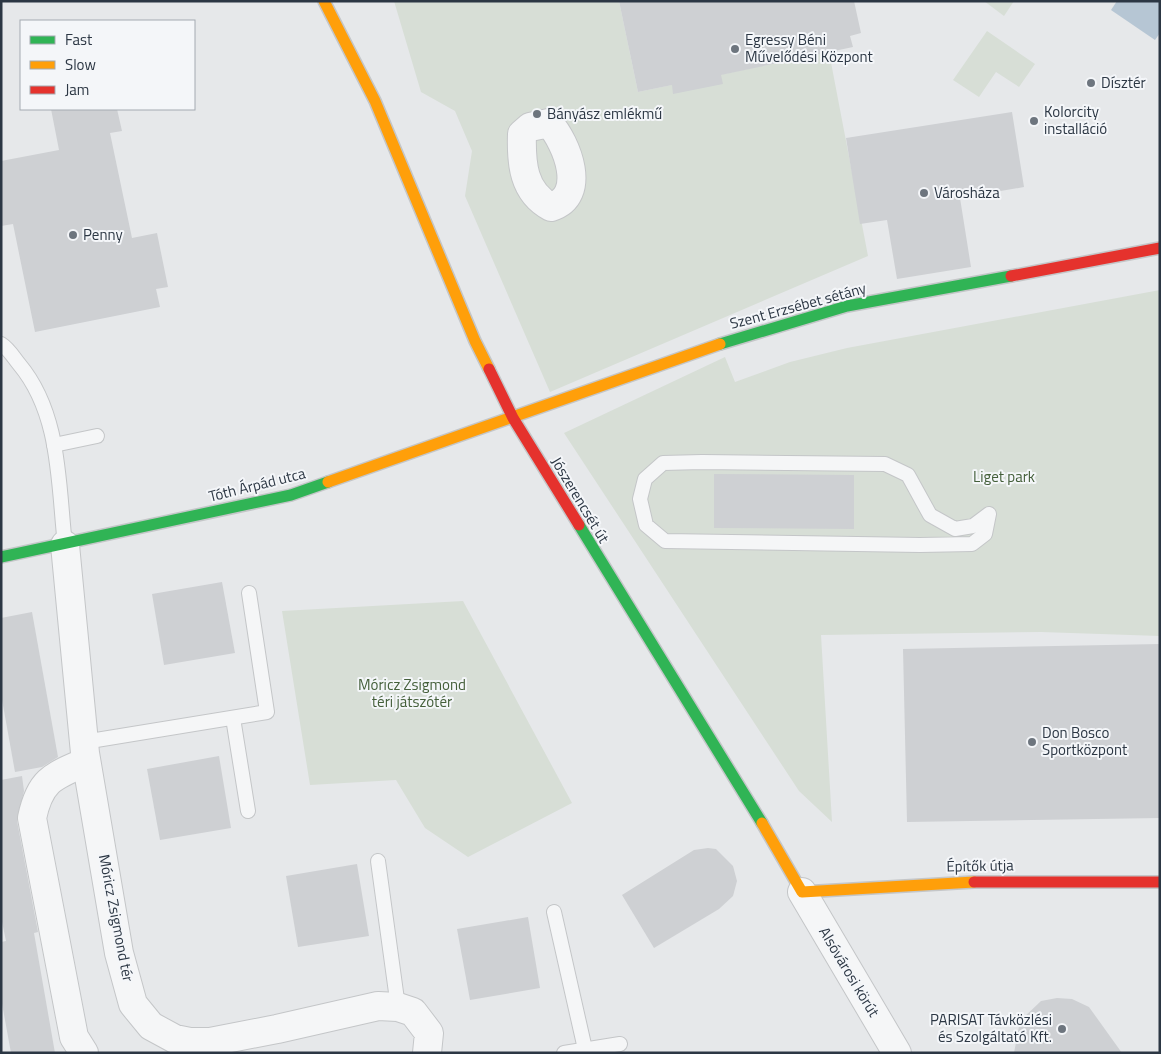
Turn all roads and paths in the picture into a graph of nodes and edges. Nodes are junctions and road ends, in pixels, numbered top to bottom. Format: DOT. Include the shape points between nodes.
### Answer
graph roads {
  1 [pos="324,1"];
  2 [pos="356,38"];
  3 [pos="375,101"];
  4 [pos="1160,248"];
  5 [pos="1,344"];
  6 [pos="513,418"];
  7 [pos="97,436"];
  8 [pos="54,445"];
  9 [pos="989,514"];
  10 [pos="65,545"];
  11 [pos="1,557"];
  12 [pos="250,593"];
  13 [pos="233,718"];
  14 [pos="85,752"];
  15 [pos="248,811"];
  16 [pos="378,861"];
  17 [pos="1160,882"];
  18 [pos="802,892"];
  19 [pos="554,912"];
  20 [pos="398,1007"];
  21 [pos="620,1044"];
  22 [pos="585,1049"];
  23 [pos="84,1053"];
  24 [pos="427,1053"];
  25 [pos="564,1053"];
  26 [pos="897,1053"];
  1 -- 3 [label="street, Jószerencsét út"];
  2 -- 3 [label="street, Jószerencsét út"];
  3 -- 6 [label="street, Jószerencsét út" via="475,342"];
  4 -- 6 [label="street, Szent Erzsébet sétány" via="847,306 705,348"];
  5 -- 8 [label="lane" via="33,381 48,414"];
  6 -- 10 [label="street, Tóth Árpád utca" via="290,495"];
  6 -- 18 [label="street, Jószerencsét út" via="736,778"];
  7 -- 8 [label="lane"];
  8 -- 10 [label="lane"];
  9 -- 9 [label="lane" via="973,526 955,528 930,515 908,475 885,464 663,463 645,479 640,499 646,525 665,541 972,544 985,534"];
  10 -- 11 [label="street, Tóth Árpád utca"];
  10 -- 14 [label="street, Móricz Zsigmond tér"];
  12 -- 13 [label="lane" via="267,712"];
  13 -- 14 [label="lane"];
  13 -- 15 [label="lane"];
  14 -- 20 [label="street, Móricz Zsigmond tér" via="120,953 134,1004 151,1026 175,1039 210,1042 378,1006"];
  14 -- 23 [label="street" via="53,776 36,797 32,818 74,1037"];
  16 -- 20 [label="lane"];
  17 -- 18 [label="street, Építők útja" via="951,882"];
  18 -- 26 [label="street, Alsóvárosi körút"];
  19 -- 22 [label="lane"];
  20 -- 24 [label="street" via="414,1012 428,1033"];
  21 -- 22 [label="lane"];
  22 -- 25 [label="lane"];
}
